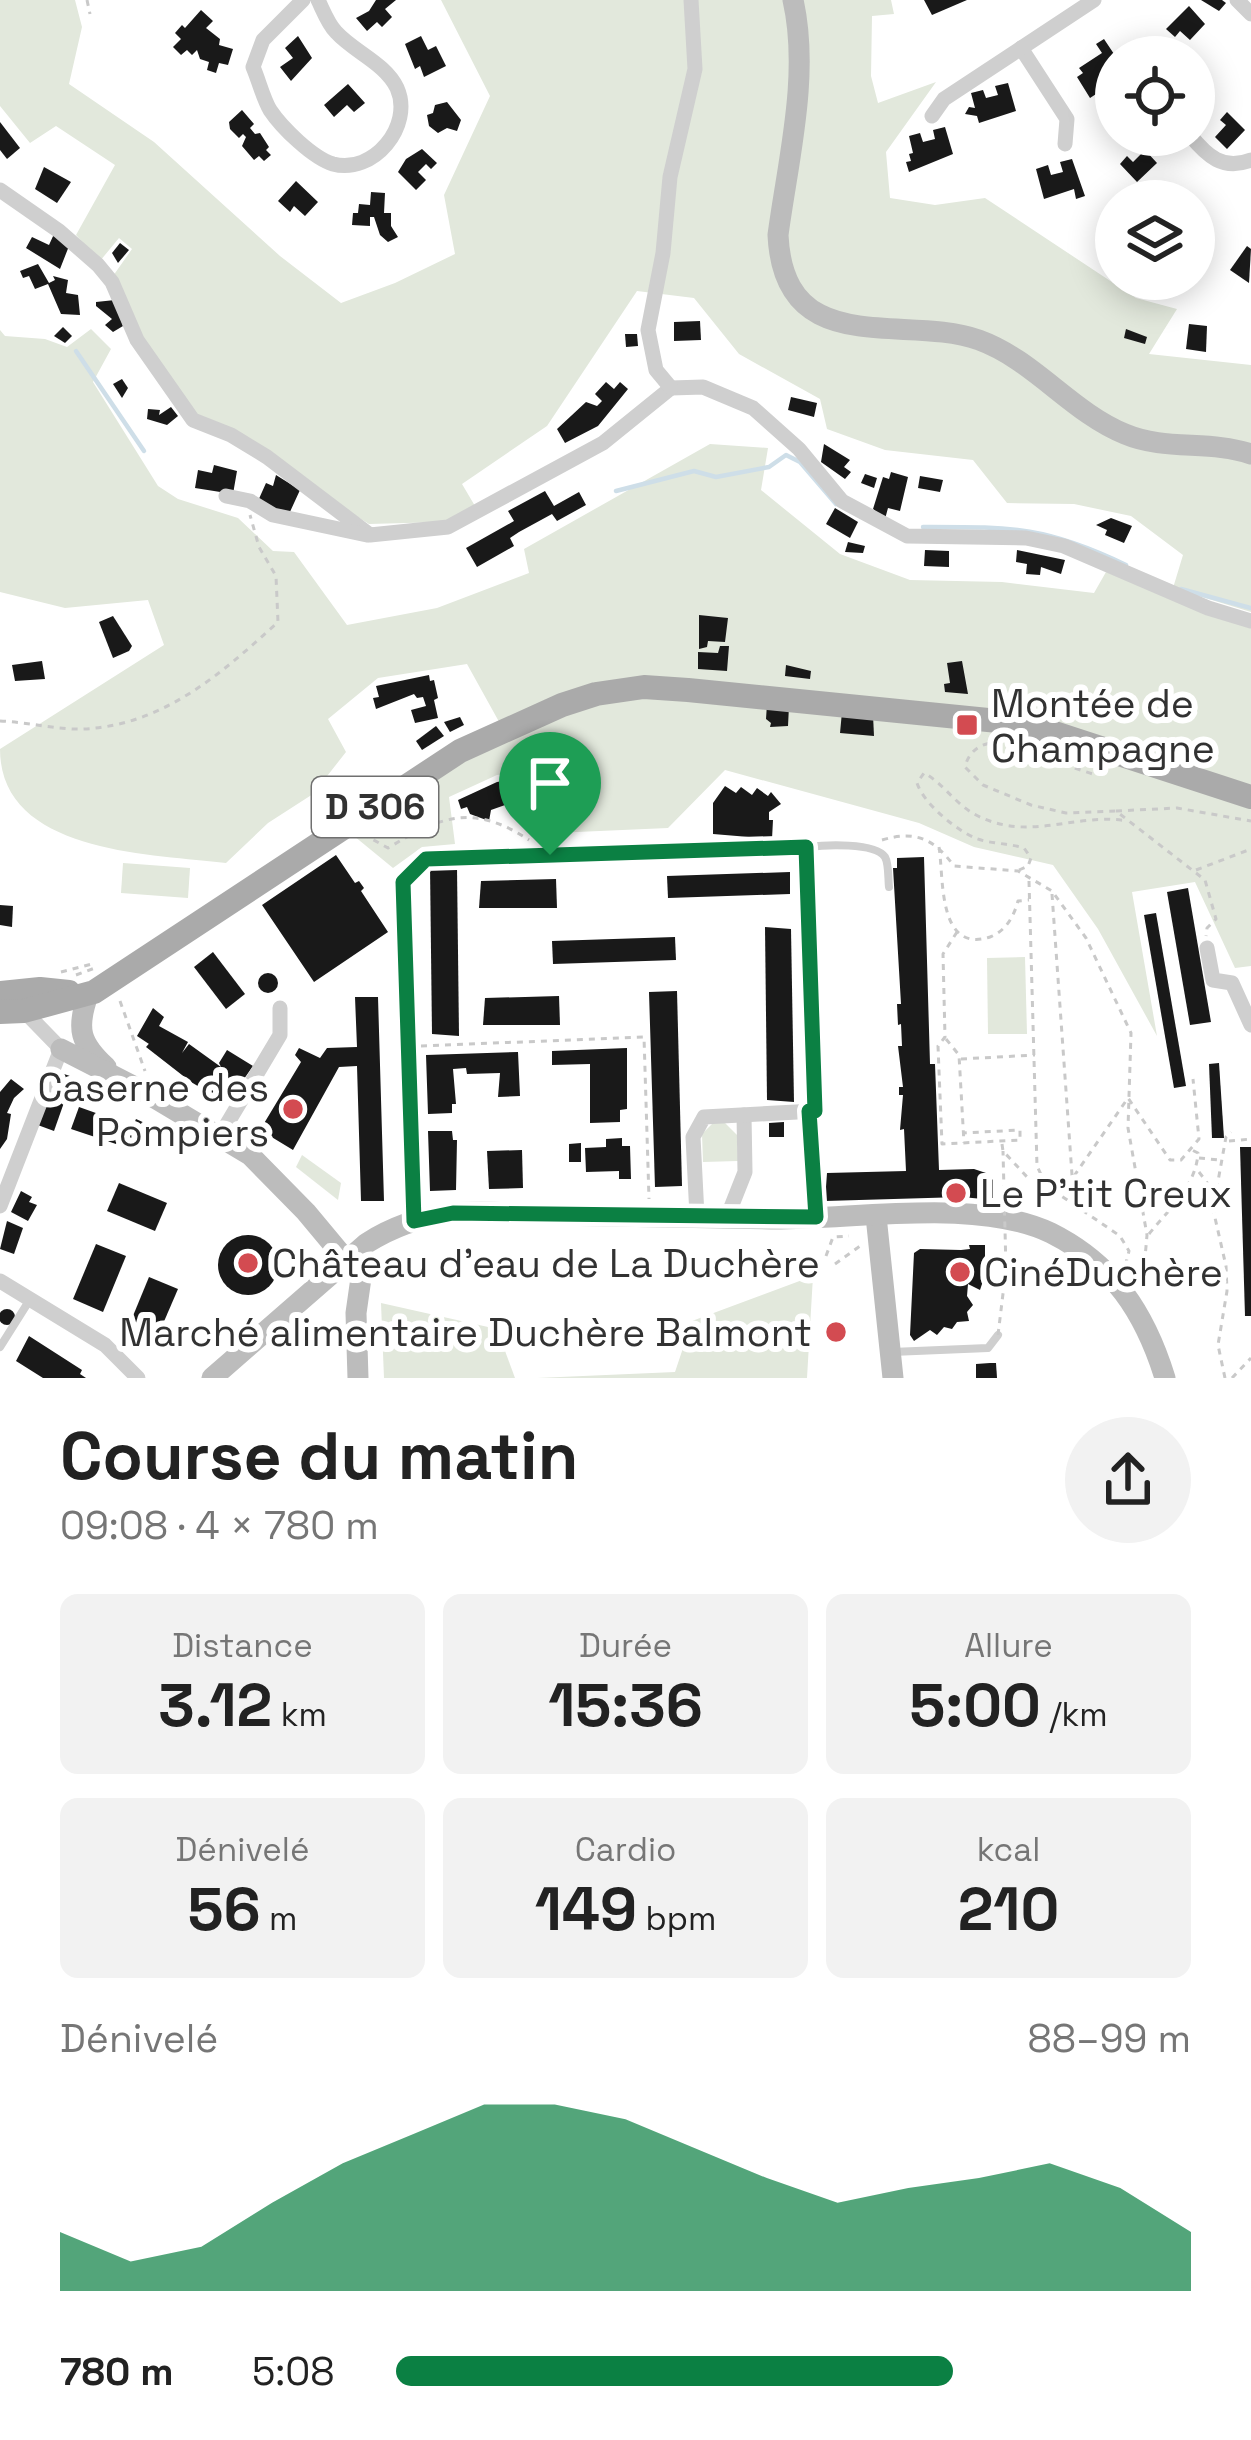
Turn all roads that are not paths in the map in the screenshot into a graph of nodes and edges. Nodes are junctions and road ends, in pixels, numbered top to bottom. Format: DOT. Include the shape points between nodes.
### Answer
graph roads {
  1 [pos="303,0"];
  2 [pos="318,0"];
  3 [pos="691,0"];
  4 [pos="794,0"];
  5 [pos="1094,0"];
  6 [pos="1237,0"];
  7 [pos="1251,14"];
  8 [pos="1021,48"];
  9 [pos="932,116"];
  10 [pos="1065,144"];
  11 [pos="1212,156"];
  12 [pos="1251,160"];
  13 [pos="0,190"];
  14 [pos="670,388"];
  15 [pos="1251,454"];
  16 [pos="226,496"];
  17 [pos="370,535"];
  18 [pos="1251,620"];
  19 [pos="1251,797"];
  20 [pos="806,847"];
  21 [pos="889,887"];
  22 [pos="1207,948"];
  23 [pos="84,984"];
  24 [pos="40,989"];
  25 [pos="0,993"];
  26 [pos="280,1008"];
  27 [pos="12,1011"];
  28 [pos="1251,1025"];
  29 [pos="79,1027"];
  30 [pos="57,1044"];
  31 [pos="114,1074"];
  32 [pos="809,1111"];
  33 [pos="744,1115"];
  34 [pos="221,1134"];
  35 [pos="0,1207"];
  36 [pos="728,1215"];
  37 [pos="697,1216"];
  38 [pos="877,1216"];
  39 [pos="816,1217"];
  40 [pos="414,1221"];
  41 [pos="346,1259"];
  42 [pos="0,1282"];
  43 [pos="30,1300"];
  44 [pos="998,1336"];
  45 [pos="0,1346"];
  46 [pos="890,1352"];
  47 [pos="138,1378"];
  48 [pos="212,1378"];
  49 [pos="358,1378"];
  50 [pos="893,1378"];
  51 [pos="1165,1378"];
  1 -- 2 [label="street" via="262,40 253,67 271,112 315,155 336,165 368,161 399,123 398,91 334,31"];
  3 -- 14 [label="street" via="695,69 649,330 656,370"];
  4 -- 15 [label="street" via="798,66 778,236 798,295 838,323 990,344 1127,435"];
  5 -- 8 [label="street"];
  6 -- 7 [label="street"];
  8 -- 9 [label="street" via="944,99"];
  8 -- 10 [label="street" via="1067,119"];
  11 -- 12 [label="street" via="1238,165"];
  13 -- 17 [label="street" via="66,236 112,282 136,340 193,420 231,434"];
  14 -- 17 [label="street" via="603,442 448,527"];
  14 -- 18 [label="street" via="703,387 754,408 842,501 907,536 1064,546"];
  16 -- 17 [label="street" via="273,515"];
  19 -- 23 [label="main road, D 306" via="1008,722 620,689 562,705 460,751 124,975"];
  20 -- 21 [label="lane" via="880,852"];
  20 -- 32 [label="street"];
  20 -- 40 [label="street" via="426,859 403,882"];
  22 -- 28 [label="street" via="1214,980 1232,982"];
  23 -- 24 [label="main road"];
  23 -- 27 [label="main road, D 306"];
  23 -- 29 [label="street"];
  24 -- 25 [label="main road"];
  24 -- 27 [label="street"];
  26 -- 34 [label="street" via="280,1035"];
  27 -- 30 [label="street"];
  29 -- 30 [label="street"];
  29 -- 31 [label="street" via="85,1046"];
  30 -- 31 [label="street"];
  30 -- 35 [label="street"];
  31 -- 34 [label="street"];
  32 -- 33 [label="street"];
  32 -- 39 [label="street"];
  33 -- 36 [label="street" via="745,1172"];
  33 -- 37 [label="street" via="704,1117 693,1137"];
  34 -- 41 [label="street"];
  36 -- 37 [label="street"];
  36 -- 39 [label="street"];
  37 -- 40 [label="street" via="453,1213"];
  38 -- 39 [label="street"];
  38 -- 46 [label="street"];
  38 -- 51 [label="street" via="988,1216 1051,1233 1116,1279 1146,1326"];
  40 -- 41 [label="street"];
  41 -- 48 [label="street"];
  41 -- 49 [label="street" via="361,1278"];
  42 -- 43 [label="street"];
  43 -- 45 [label="lane"];
  43 -- 47 [label="street" via="105,1345"];
  44 -- 46 [label="lane" via="988,1348"];
  46 -- 50 [label="street"];
}
